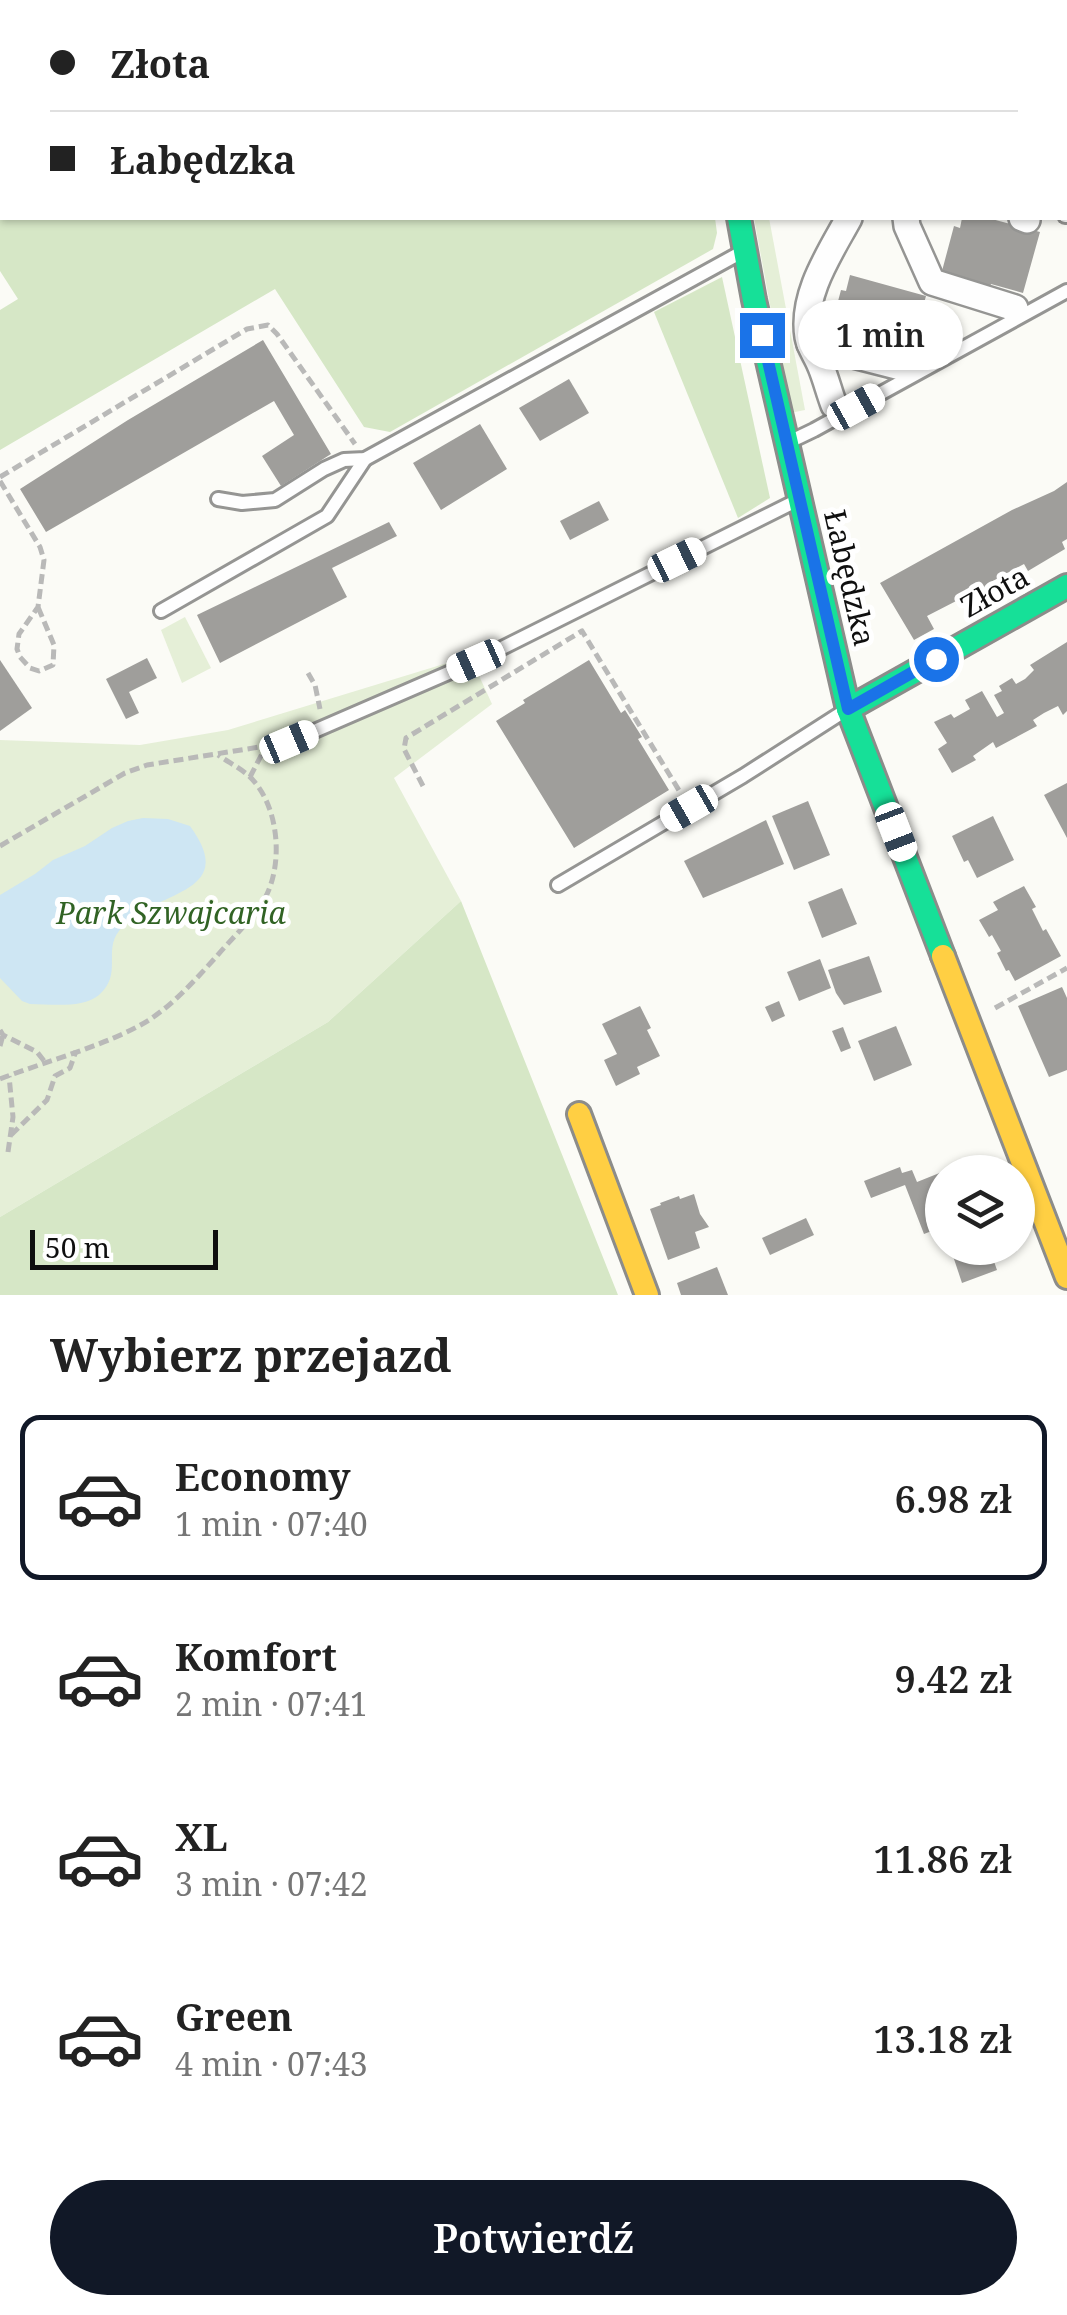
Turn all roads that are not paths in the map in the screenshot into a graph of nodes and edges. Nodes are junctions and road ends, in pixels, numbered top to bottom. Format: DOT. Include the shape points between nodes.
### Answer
graph roads {
  1 [pos="739,220"];
  2 [pos="849,220"];
  3 [pos="906,220"];
  4 [pos="744,250"];
  5 [pos="1067,291"];
  6 [pos="1016,308"];
  7 [pos="810,344"];
  8 [pos="904,368"];
  9 [pos="834,405"];
  10 [pos="786,443"];
  11 [pos="365,459"];
  12 [pos="218,498"];
  13 [pos="800,498"];
  14 [pos="1067,586"];
  15 [pos="160,611"];
  16 [pos="848,709"];
  17 [pos="289,742"];
  18 [pos="558,885"];
  19 [pos="579,1114"];
  20 [pos="1067,1277"];
  21 [pos="647,1295"];
  1 -- 4 [label="street, Łabędzka"];
  2 -- 7 [label="street" via="807,308"];
  3 -- 6 [label="street" via="932,282"];
  4 -- 10 [label="street, Łabędzka"];
  4 -- 11 [label="lane"];
  5 -- 10 [label="lane"];
  7 -- 8 [label="street"];
  7 -- 9 [label="street"];
  10 -- 13 [label="street, Łabędzka"];
  11 -- 12 [label="lane" via="324,469 275,500 242,504"];
  11 -- 15 [label="lane" via="327,516"];
  13 -- 16 [label="street, Łabędzka"];
  13 -- 17 [label="lane" via="476,661"];
  14 -- 16 [label="street, Złota"];
  16 -- 18 [label="lane"];
  16 -- 20 [label="street, Łabędzka" via="1054,1214"];
  19 -- 21 [label="street"];
}
